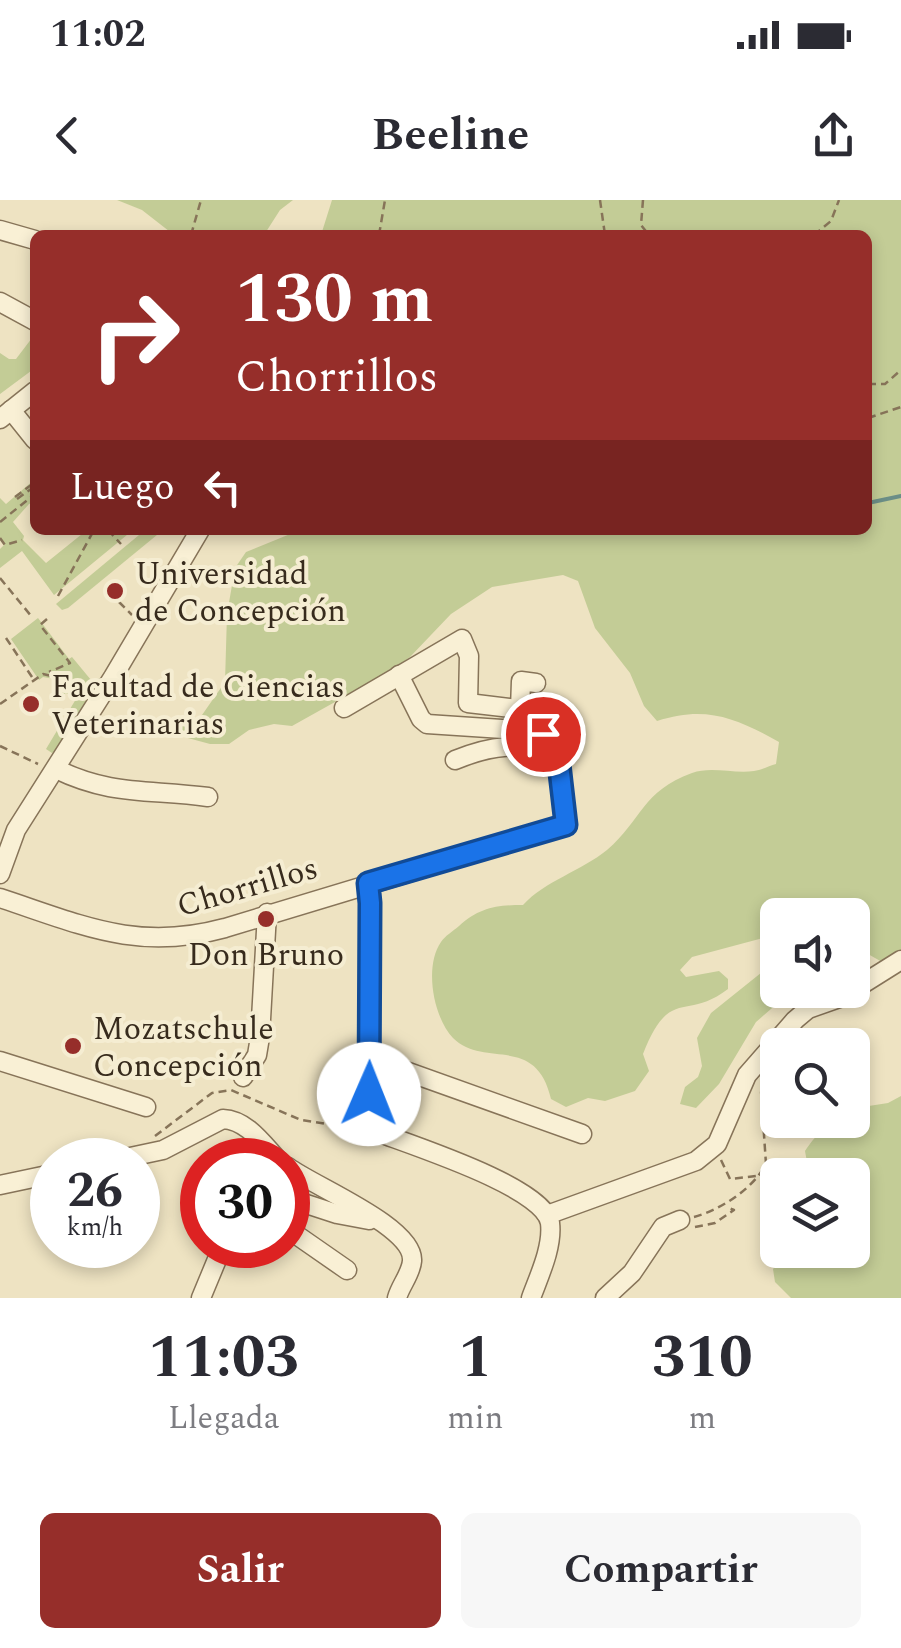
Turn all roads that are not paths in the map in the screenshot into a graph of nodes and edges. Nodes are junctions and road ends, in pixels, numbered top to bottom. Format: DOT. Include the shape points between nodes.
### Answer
graph roads {
  1 [pos="0,230"];
  2 [pos="30,239"];
  3 [pos="0,302"];
  4 [pos="30,317"];
  5 [pos="30,394"];
  6 [pos="6,415"];
  7 [pos="30,431"];
  8 [pos="193,535"];
  9 [pos="400,675"];
  10 [pos="536,683"];
  11 [pos="344,708"];
  12 [pos="558,754"];
  13 [pos="454,760"];
  14 [pos="52,769"];
  15 [pos="208,797"];
  16 [pos="0,874"];
  17 [pos="368,883"];
  18 [pos="0,898"];
  19 [pos="268,914"];
  20 [pos="901,960"];
  21 [pos="370,1058"];
  22 [pos="0,1062"];
  23 [pos="243,1077"];
  24 [pos="146,1106"];
  25 [pos="582,1134"];
  26 [pos="186,1138"];
  27 [pos="258,1138"];
  28 [pos="30,1179"];
  29 [pos="310,1180"];
  30 [pos="0,1185"];
  31 [pos="310,1205"];
  32 [pos="547,1215"];
  33 [pos="680,1220"];
  34 [pos="379,1221"];
  35 [pos="310,1245"];
  36 [pos="213,1268"];
  37 [pos="347,1270"];
  38 [pos="200,1298"];
  39 [pos="397,1298"];
  40 [pos="532,1298"];
  41 [pos="605,1298"];
  1 -- 2 [label="street"];
  3 -- 4 [label="street"];
  5 -- 6 [label="street"];
  6 -- 7 [label="street"];
  8 -- 14 [label="street"];
  9 -- 10 [label="street" via="462,638 469,656 468,703 524,709 522,682"];
  9 -- 11 [label="street"];
  9 -- 12 [label="street" via="427,724 531,731 553,740"];
  12 -- 13 [label="street" via="524,745"];
  12 -- 17 [label="street, Chorrillos" via="566,825"];
  14 -- 15 [label="street" via="120,792"];
  14 -- 16 [label="street" via="16,830"];
  17 -- 19 [label="street, Chorrillos"];
  17 -- 21 [label="street"];
  18 -- 19 [label="street, Chorrillos" via="138,938 188,937"];
  19 -- 23 [label="street" via="260,1037"];
  20 -- 32 [label="street" via="795,1020 742,1082 717,1144 696,1161"];
  21 -- 25 [label="street"];
  21 -- 32 [label="street" via="369,1130 504,1183 538,1202"];
  22 -- 24 [label="street"];
  26 -- 27 [label="street" via="230,1119"];
  28 -- 30 [label="street"];
  29 -- 34 [label="street"];
  31 -- 34 [label="street"];
  32 -- 40 [label="street" via="549,1238"];
  33 -- 41 [label="street" via="663,1227 632,1273"];
  34 -- 39 [label="street" via="412,1254"];
  35 -- 37 [label="street"];
  36 -- 38 [label="street"];
}
